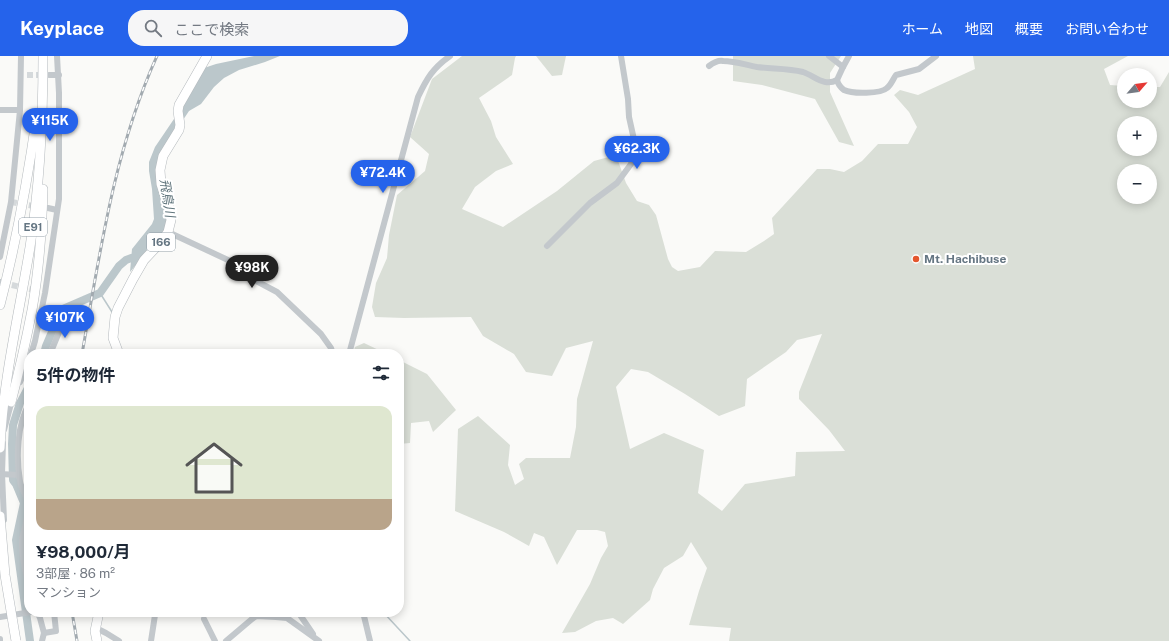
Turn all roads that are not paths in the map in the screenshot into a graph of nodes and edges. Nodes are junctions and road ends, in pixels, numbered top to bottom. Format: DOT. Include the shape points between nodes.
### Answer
graph roads {
  1 [pos="21,56"];
  2 [pos="40,56"];
  3 [pos="43,56"];
  4 [pos="57,56"];
  5 [pos="207,56"];
  6 [pos="450,56"];
  7 [pos="621,56"];
  8 [pos="829,56"];
  9 [pos="849,56"];
  10 [pos="936,56"];
  11 [pos="710,66"];
  12 [pos="842,67"];
  13 [pos="49,75"];
  14 [pos="59,75"];
  15 [pos="837,80"];
  16 [pos="41,96"];
  17 [pos="0,110"];
  18 [pos="20,110"];
  19 [pos="48,208"];
  20 [pos="57,210"];
  21 [pos="168,232"];
  22 [pos="547,246"];
  23 [pos="0,257"];
  24 [pos="0,305"];
  25 [pos="69,313"];
  26 [pos="32,349"];
  27 [pos="52,349"];
  28 [pos="117,349"];
  29 [pos="331,349"];
  30 [pos="350,349"];
  31 [pos="24,372"];
  32 [pos="3,396"];
  33 [pos="11,402"];
  34 [pos="0,406"];
  35 [pos="24,412"];
  36 [pos="0,448"];
  37 [pos="3,474"];
  38 [pos="19,475"];
  39 [pos="24,492"];
  40 [pos="0,516"];
  41 [pos="24,530"];
  42 [pos="0,552"];
  43 [pos="24,561"];
  44 [pos="24,613"];
  45 [pos="16,614"];
  46 [pos="0,617"];
  47 [pos="39,617"];
  48 [pos="55,617"];
  49 [pos="98,617"];
  50 [pos="155,617"];
  51 [pos="255,617"];
  52 [pos="276,617"];
  53 [pos="301,617"];
  54 [pos="364,617"];
  55 [pos="204,619"];
  56 [pos="96,628"];
  57 [pos="44,633"];
  58 [pos="152,640"];
  59 [pos="317,640"];
  60 [pos="16,641"];
  61 [pos="42,641"];
  62 [pos="97,641"];
  63 [pos="119,641"];
  64 [pos="215,641"];
  65 [pos="226,641"];
  66 [pos="370,641"];
  1 -- 18 [label="street" via="24,75"];
  2 -- 16 [label="highway, E91"];
  3 -- 16 [label="highway, E91"];
  4 -- 14 [label="street"];
  5 -- 21 [label="highway, 166" via="179,105 179,130 163,156 160,170 161,184 171,220"];
  6 -- 30 [label="street" via="427,78 418,97"];
  7 -- 22 [label="street" via="634,144 631,164 617,183 590,203"];
  8 -- 12 [label="street"];
  9 -- 12 [label="street"];
  10 -- 15 [label="street" via="919,69 896,75 887,89 879,92 845,90 839,86"];
  11 -- 15 [label="street" via="722,60 802,72 821,82"];
  12 -- 15 [label="street"];
  13 -- 14 [label="street"];
  14 -- 20 [label="street"];
  16 -- 24 [label="highway" via="30,166"];
  16 -- 32 [label="highway, E91" via="35,192"];
  16 -- 33 [label="highway" via="44,146 40,252 32,309"];
  17 -- 18 [label="street"];
  18 -- 23 [label="street" via="11,202"];
  19 -- 20 [label="street"];
  20 -- 26 [label="street"];
  21 -- 28 [label="highway, 166" via="144,260 118,308 113,338"];
  21 -- 29 [label="street" via="228,260 243,274 277,292 321,334"];
  25 -- 27 [label="street"];
  31 -- 33 [label="street"];
  32 -- 34 [label="highway, E91"];
  32 -- 36 [label="highway, E91"];
  33 -- 37 [label="street" via="3,434"];
  35 -- 38 [label="street" via="18,448"];
  37 -- 38 [label="street"];
  37 -- 45 [label="street" via="8,578"];
  38 -- 39 [label="street"];
  40 -- 60 [label="highway, bridge" via="5,575"];
  41 -- 43 [label="street"];
  42 -- 60 [label="highway, bridge" via="7,608"];
  44 -- 45 [label="street"];
  45 -- 46 [label="street"];
  45 -- 60 [label="street"];
  47 -- 57 [label="street"];
  48 -- 57 [label="street" via="56,631"];
  49 -- 56 [label="highway"];
  50 -- 58 [label="street"];
  51 -- 65 [label="street"];
  52 -- 59 [label="street" via="287,618"];
  53 -- 59 [label="street"];
  54 -- 66 [label="street"];
  55 -- 64 [label="street"];
  56 -- 62 [label="highway"];
  56 -- 63 [label="street"];
  57 -- 61 [label="street"];
}
